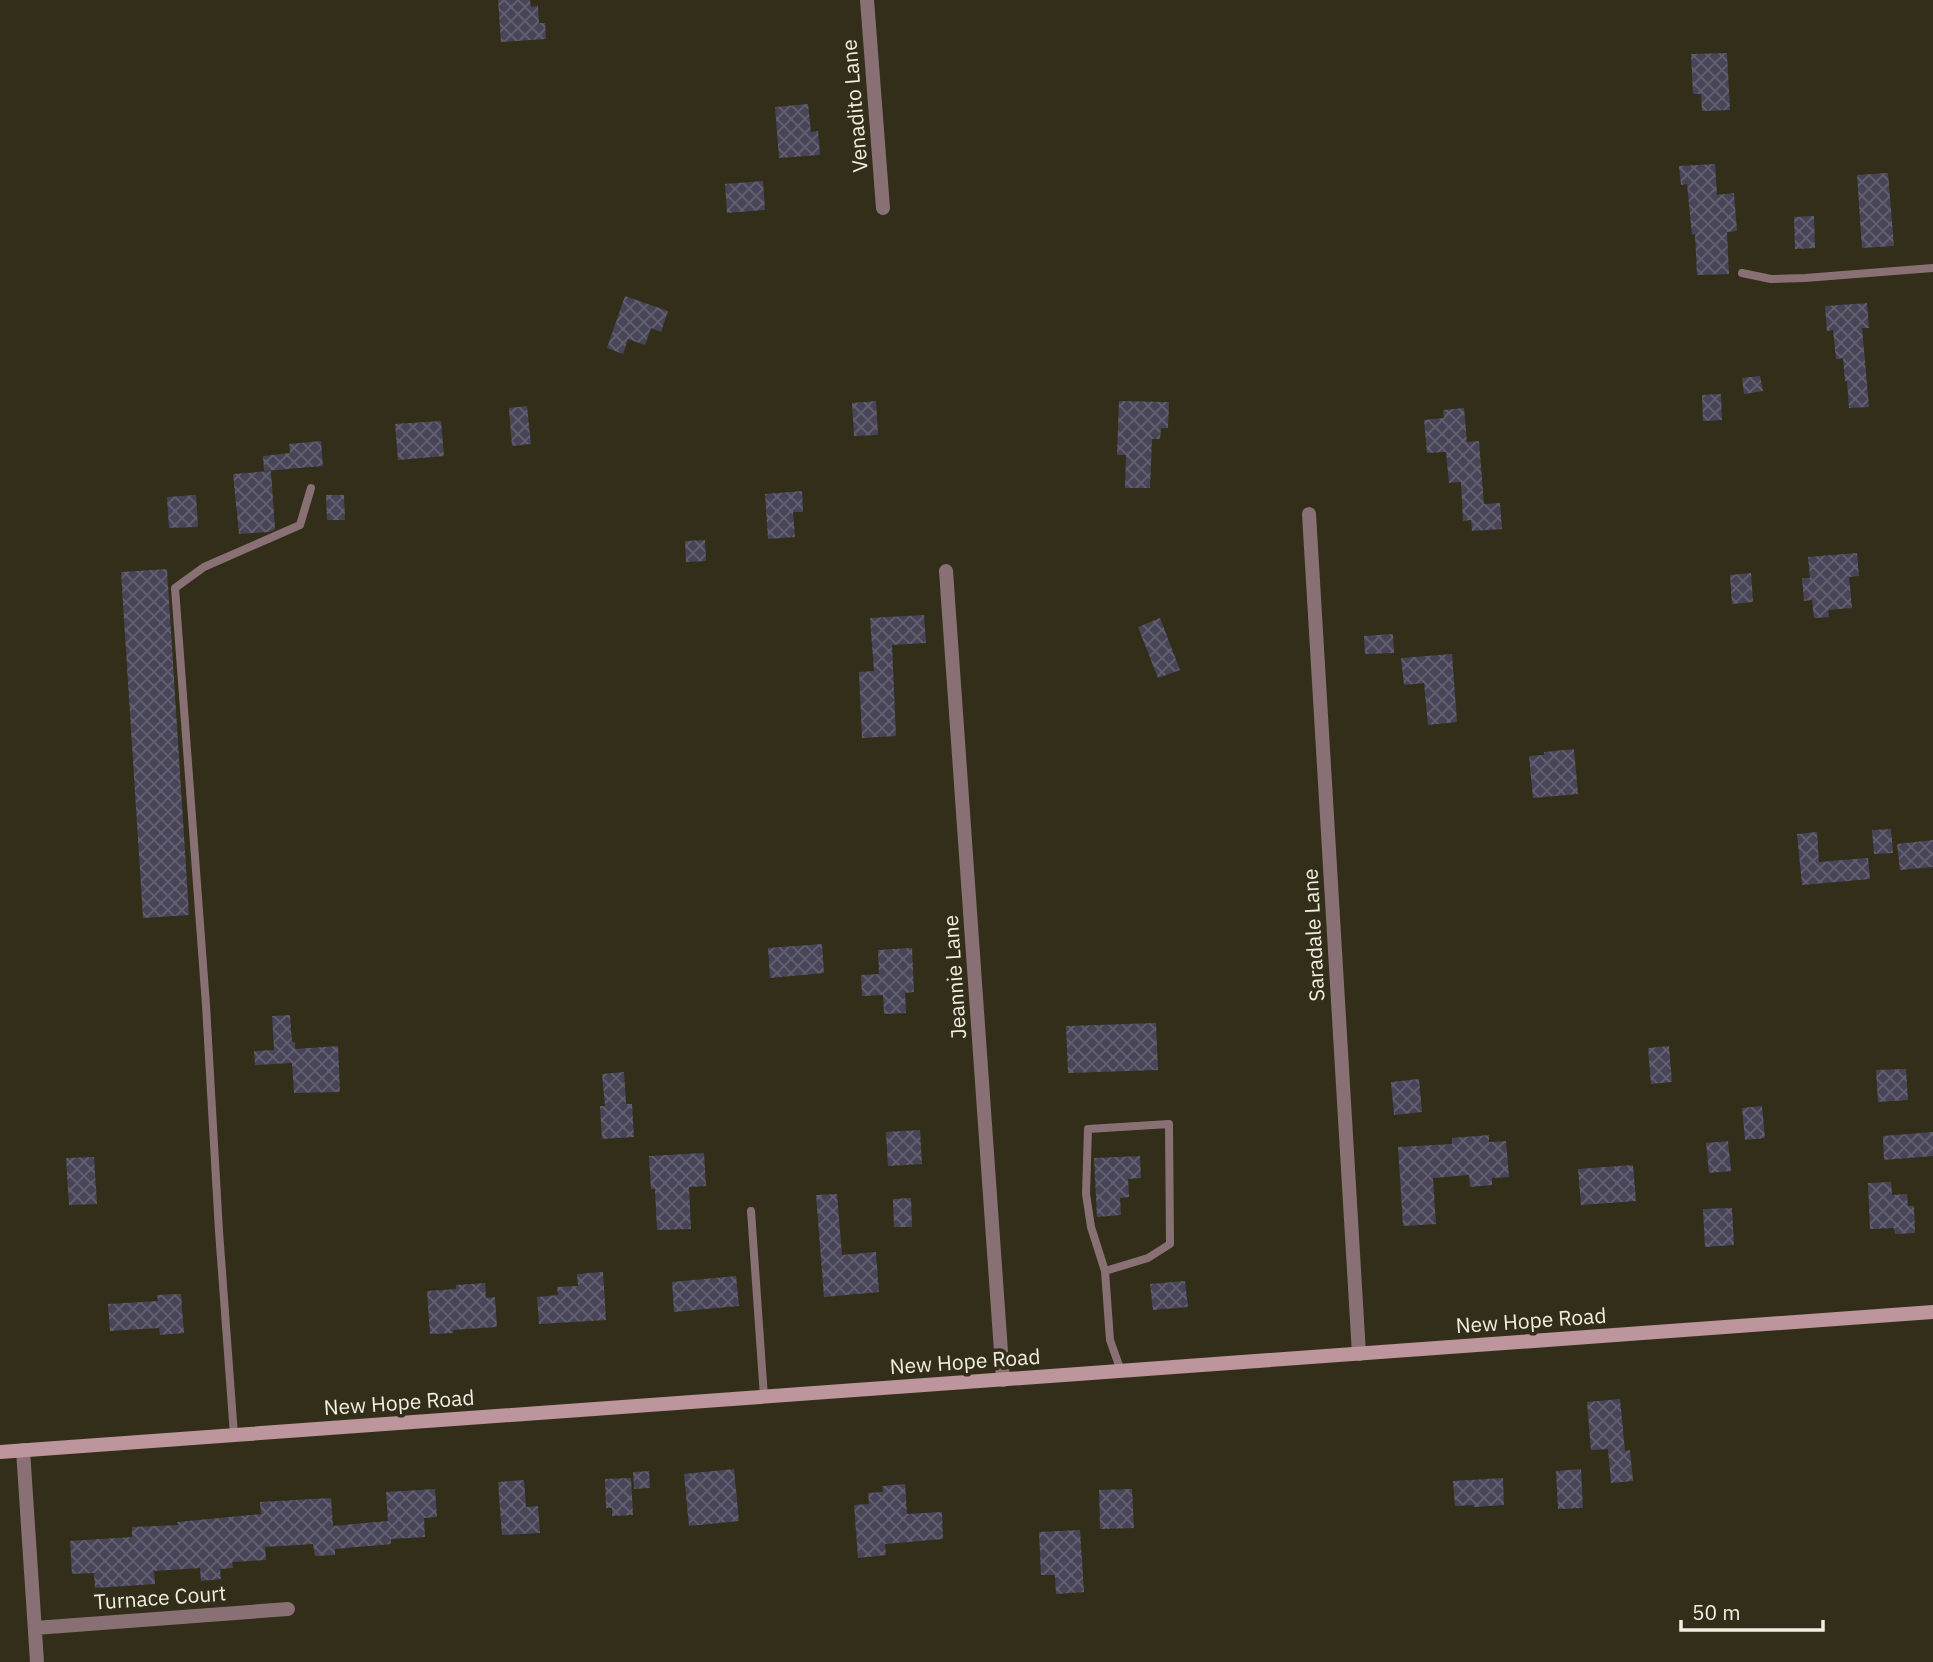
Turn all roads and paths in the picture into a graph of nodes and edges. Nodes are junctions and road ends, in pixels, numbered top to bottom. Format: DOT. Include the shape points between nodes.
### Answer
graph roads {
  1 [pos="867,0"];
  2 [pos="883,208"];
  3 [pos="1933,268"];
  4 [pos="1742,273"];
  5 [pos="311,488"];
  6 [pos="1309,514"];
  7 [pos="946,571"];
  8 [pos="751,1211"];
  9 [pos="1105,1271"];
  10 [pos="1933,1312"];
  11 [pos="1359,1354"];
  12 [pos="1122,1371"];
  13 [pos="1003,1380"];
  14 [pos="764,1397"];
  15 [pos="234,1435"];
  16 [pos="23,1450"];
  17 [pos="0,1452"];
  18 [pos="288,1609"];
  19 [pos="35,1628"];
  20 [pos="37,1662"];
  1 -- 2 [label="street, Venadito Lane"];
  3 -- 4 [label="lane" via="1771,279"];
  5 -- 15 [label="lane" via="300,525 204,566 175,588"];
  6 -- 11 [label="street, Saradale Lane"];
  7 -- 13 [label="street, Jeannie Lane"];
  8 -- 14 [label="lane"];
  9 -- 9 [label="lane" via="1086,1194 1088,1129 1169,1124 1170,1244 1148,1258"];
  9 -- 12 [label="lane" via="1110,1340"];
  10 -- 11 [label="main road, New Hope Road"];
  11 -- 12 [label="main road, New Hope Road"];
  12 -- 13 [label="main road, New Hope Road"];
  13 -- 14 [label="main road, New Hope Road"];
  14 -- 15 [label="main road, New Hope Road"];
  15 -- 16 [label="main road, New Hope Road"];
  16 -- 17 [label="main road, New Hope Road"];
  16 -- 19 [label="street"];
  18 -- 19 [label="street, Turnace Court"];
  19 -- 20 [label="street"];
}
